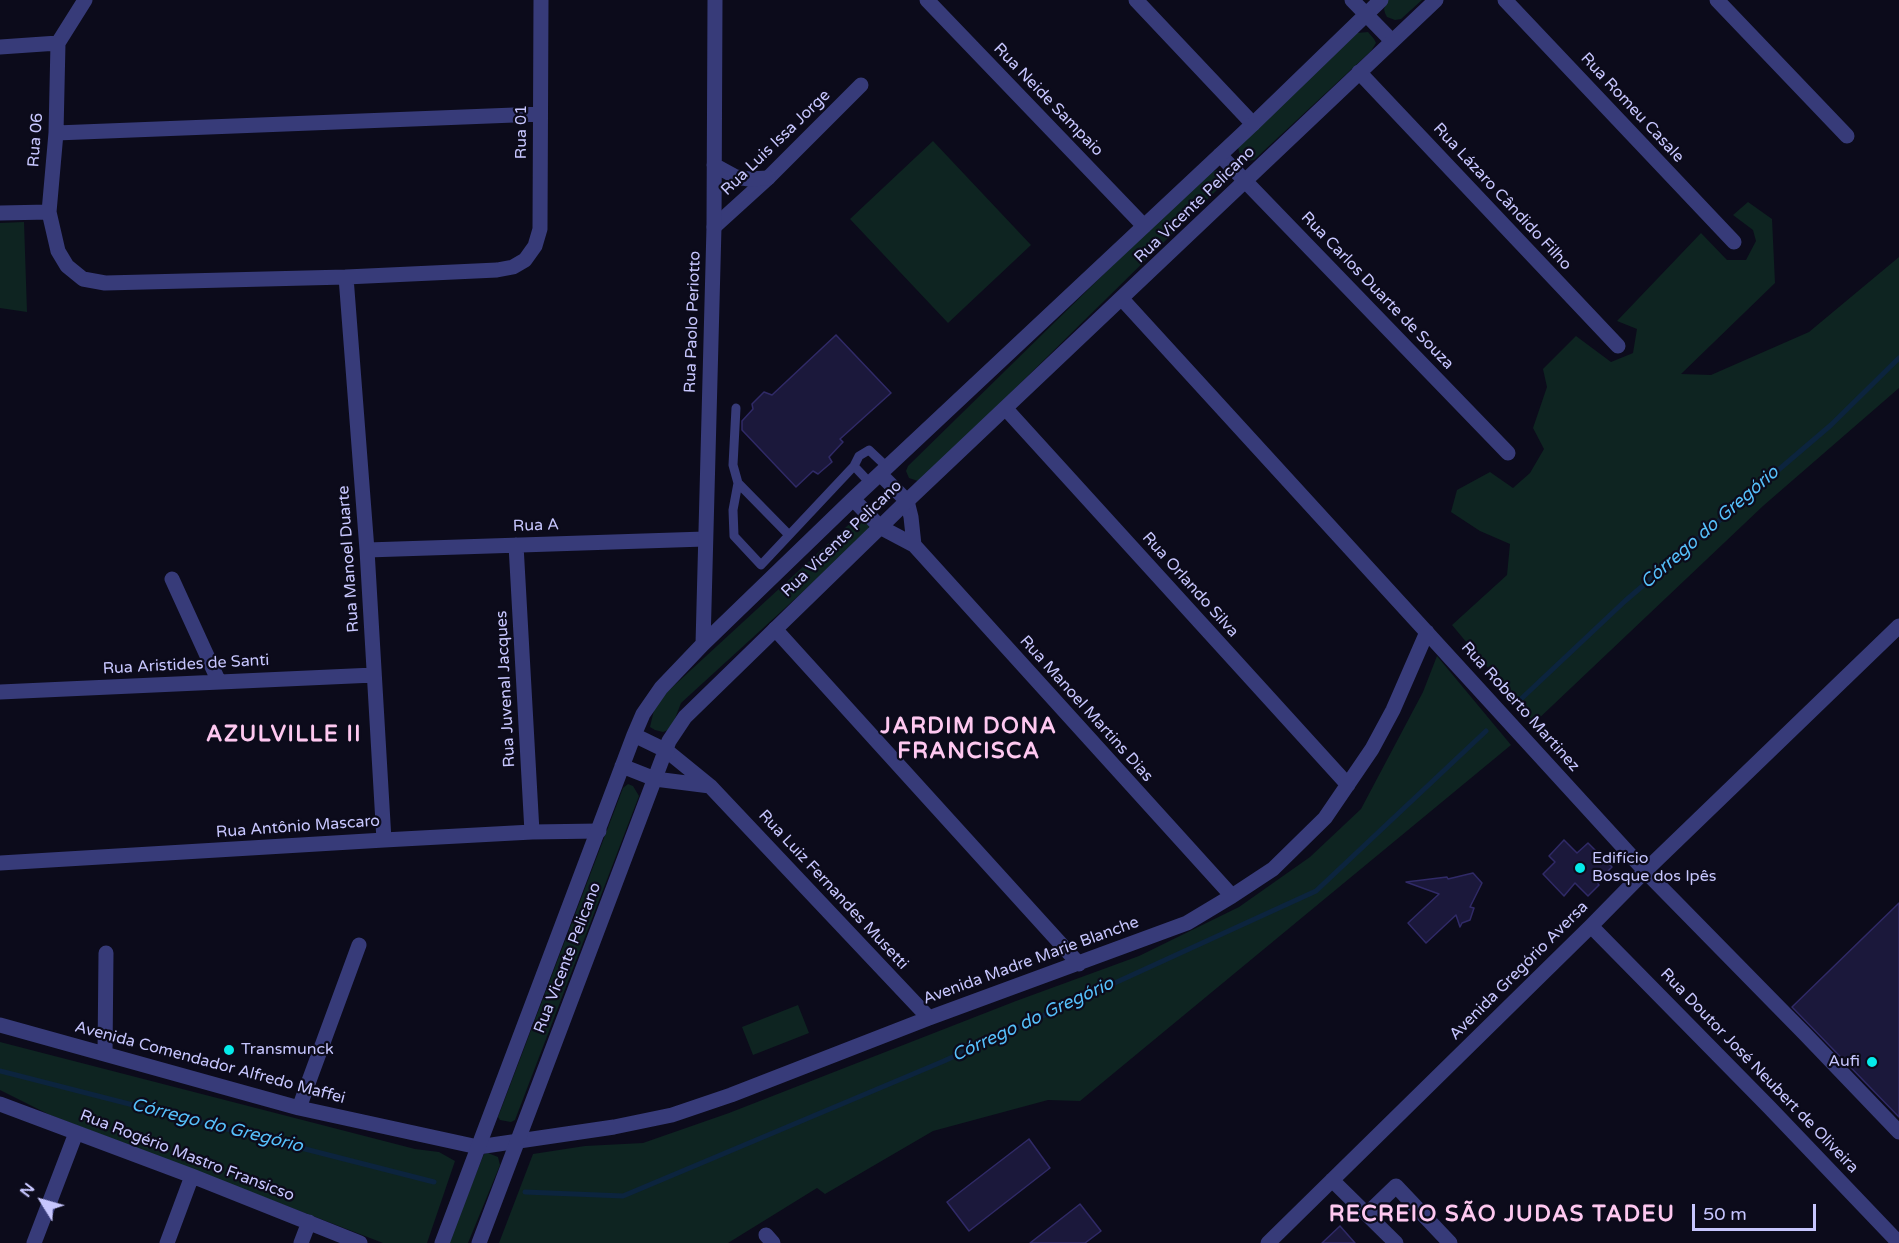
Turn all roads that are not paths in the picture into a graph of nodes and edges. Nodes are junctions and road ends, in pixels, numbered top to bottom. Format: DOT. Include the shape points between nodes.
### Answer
graph roads {
  1 [pos="85,0"];
  2 [pos="541,0"];
  3 [pos="715,0"];
  4 [pos="927,0"];
  5 [pos="1136,0"];
  6 [pos="1352,0"];
  7 [pos="1381,0"];
  8 [pos="1436,0"];
  9 [pos="1505,0"];
  10 [pos="1717,0"];
  11 [pos="1366,15"];
  12 [pos="1392,41"];
  13 [pos="58,43"];
  14 [pos="0,47"];
  15 [pos="1359,72"];
  16 [pos="861,85"];
  17 [pos="540,114"];
  18 [pos="1252,124"];
  19 [pos="56,133"];
  20 [pos="1847,136"];
  21 [pos="1220,155"];
  22 [pos="714,165"];
  23 [pos="768,178"];
  24 [pos="1246,181"];
  25 [pos="49,212"];
  26 [pos="0,213"];
  27 [pos="1144,226"];
  28 [pos="714,227"];
  29 [pos="1734,242"];
  30 [pos="346,276"];
  31 [pos="1122,298"];
  32 [pos="1618,346"];
  33 [pos="736,408"];
  34 [pos="1006,409"];
  35 [pos="1508,453"];
  36 [pos="854,466"];
  37 [pos="879,475"];
  38 [pos="738,483"];
  39 [pos="853,499"];
  40 [pos="907,501"];
  41 [pos="880,527"];
  42 [pos="789,535"];
  43 [pos="705,539"];
  44 [pos="516,545"];
  45 [pos="914,545"];
  46 [pos="367,550"];
  47 [pos="172,579"];
  48 [pos="1899,626"];
  49 [pos="775,629"];
  50 [pos="1426,632"];
  51 [pos="703,644"];
  52 [pos="374,675"];
  53 [pos="219,682"];
  54 [pos="0,692"];
  55 [pos="634,735"];
  56 [pos="666,751"];
  57 [pos="622,766"];
  58 [pos="655,779"];
  59 [pos="1348,785"];
  60 [pos="710,786"];
  61 [pos="599,831"];
  62 [pos="532,832"];
  63 [pos="384,840"];
  64 [pos="0,863"];
  65 [pos="1645,871"];
  66 [pos="1232,896"];
  67 [pos="1591,926"];
  68 [pos="359,945"];
  69 [pos="106,953"];
  70 [pos="1079,964"];
  71 [pos="929,1018"];
  72 [pos="0,1025"];
  73 [pos="105,1054"];
  74 [pos="0,1104"];
  75 [pos="299,1108"];
  76 [pos="1899,1132"];
  77 [pos="75,1133"];
  78 [pos="517,1142"];
  79 [pos="478,1148"];
  80 [pos="192,1176"];
  81 [pos="1332,1180"];
  82 [pos="1367,1214"];
  83 [pos="309,1222"];
  84 [pos="34,1243"];
  85 [pos="167,1243"];
  86 [pos="301,1243"];
  87 [pos="360,1243"];
  88 [pos="442,1243"];
  89 [pos="479,1243"];
  90 [pos="1268,1243"];
  91 [pos="1396,1243"];
  92 [pos="1450,1243"];
  93 [pos="1899,1243"];
  1 -- 13 [label="street"];
  2 -- 17 [label="street, Rua 01"];
  3 -- 22 [label="street, Rua Paolo Periotto"];
  4 -- 27 [label="street, Rua Neide Sampaio"];
  5 -- 18 [label="street"];
  6 -- 11 [label="street"];
  7 -- 11 [label="street, Rua Vicente Pelicano"];
  8 -- 12 [label="street, Rua Vicente Pelicano"];
  9 -- 29 [label="street, Rua Romeu Casale"];
  10 -- 20 [label="street"];
  11 -- 12 [label="street"];
  11 -- 18 [label="street, Rua Vicente Pelicano"];
  12 -- 15 [label="street, Rua Vicente Pelicano"];
  13 -- 14 [label="street"];
  13 -- 19 [label="street, Rua 06"];
  15 -- 24 [label="street, Rua Vicente Pelicano"];
  15 -- 32 [label="street, Rua Lázaro Cândido Filho"];
  16 -- 23 [label="street, Rua Luis Issa Jorge"];
  17 -- 19 [label="street"];
  17 -- 30 [label="street, Rua 01" via="540,229 525,260 497,270"];
  18 -- 21 [label="street, Rua Vicente Pelicano"];
  19 -- 25 [label="street, Rua 06"];
  21 -- 24 [label="street, Rua Carlos Duarte de Souza"];
  21 -- 27 [label="street, Rua Vicente Pelicano"];
  22 -- 23 [label="street" via="736,177"];
  22 -- 28 [label="street, Rua Paolo Periotto"];
  23 -- 28 [label="street, Rua Luis Issa Jorge"];
  24 -- 31 [label="street, Rua Vicente Pelicano"];
  24 -- 35 [label="street, Rua Carlos Duarte de Souza"];
  25 -- 26 [label="street"];
  25 -- 30 [label="street, Rua 06" via="58,251 83,279 105,283"];
  27 -- 37 [label="street, Rua Vicente Pelicano"];
  28 -- 43 [label="street, Rua Paolo Periotto"];
  30 -- 46 [label="street, Rua Manoel Duarte"];
  31 -- 34 [label="street, Rua Vicente Pelicano"];
  31 -- 50 [label="street, Rua Roberto Martinez"];
  33 -- 38 [label="lane" via="733,465"];
  34 -- 40 [label="street, Rua Vicente Pelicano"];
  34 -- 59 [label="street, Rua Orlando Silva"];
  36 -- 37 [label="lane"];
  36 -- 37 [label="lane" via="869,450"];
  36 -- 42 [label="lane"];
  37 -- 39 [label="street, Rua Vicente Pelicano"];
  37 -- 40 [label="street"];
  38 -- 42 [label="lane"];
  38 -- 42 [label="lane" via="734,536 760,565"];
  39 -- 41 [label="street, Rua Manoel Martins Dias"];
  39 -- 51 [label="street, Rua Vicente Pelicano"];
  40 -- 41 [label="street, Rua Vicente Pelicano"];
  40 -- 45 [label="street"];
  41 -- 45 [label="street, Rua Manoel Martins Dias"];
  41 -- 49 [label="street, Rua Vicente Pelicano"];
  43 -- 44 [label="street, Rua A"];
  43 -- 51 [label="street, Rua Paolo Periotto"];
  44 -- 46 [label="street, Rua A"];
  44 -- 62 [label="street, Rua Juvenal Jacques"];
  45 -- 66 [label="street, Rua Manoel Martins Dias"];
  46 -- 52 [label="street, Rua Manoel Duarte"];
  47 -- 53 [label="street"];
  48 -- 65 [label="street, Avenida Gregório Aversa"];
  49 -- 56 [label="street, Rua Vicente Pelicano" via="685,717"];
  49 -- 70 [label="street"];
  50 -- 59 [label="street, Avenida Madre Marie Blanche" via="1393,710"];
  50 -- 65 [label="street, Rua Roberto Martinez"];
  51 -- 55 [label="street, Rua Vicente Pelicano" via="661,688"];
  52 -- 53 [label="street, Rua Aristides de Santi"];
  52 -- 63 [label="street, Rua Manoel Duarte"];
  53 -- 54 [label="street, Rua Aristides de Santi"];
  55 -- 56 [label="street, Rua Luiz Fernandes Musetti"];
  55 -- 57 [label="street, Rua Vicente Pelicano"];
  56 -- 58 [label="street, Rua Vicente Pelicano"];
  56 -- 60 [label="street, Rua Luiz Fernandes Musetti"];
  57 -- 58 [label="street"];
  57 -- 61 [label="street, Rua Vicente Pelicano"];
  58 -- 60 [label="street"];
  58 -- 78 [label="street, Rua Vicente Pelicano"];
  59 -- 66 [label="street, Avenida Madre Marie Blanche" via="1325,818 1273,869"];
  60 -- 71 [label="street, Rua Luiz Fernandes Musetti"];
  61 -- 62 [label="street, Rua Antônio Mascaro"];
  61 -- 79 [label="street, Rua Vicente Pelicano"];
  62 -- 63 [label="street, Rua Antônio Mascaro"];
  63 -- 64 [label="street, Rua Antônio Mascaro"];
  65 -- 67 [label="street, Avenida Gregório Aversa"];
  65 -- 76 [label="street, Rua Roberto Martinez"];
  66 -- 70 [label="street, Avenida Madre Marie Blanche" via="1187,922"];
  67 -- 81 [label="street, Avenida Gregório Aversa"];
  67 -- 93 [label="street, Rua Doutor José Neubert de Oliveira"];
  68 -- 75 [label="street"];
  69 -- 73 [label="street"];
  70 -- 71 [label="street, Avenida Madre Marie Blanche"];
  71 -- 78 [label="street, Avenida Madre Marie Blanche" via="672,1115"];
  72 -- 73 [label="street, Avenida Comendador Alfredo Maffei"];
  73 -- 75 [label="street, Avenida Comendador Alfredo Maffei"];
  74 -- 77 [label="street, Rua Rogério Mastro Fransicso"];
  75 -- 79 [label="street, Avenida Comendador Alfredo Maffei"];
  77 -- 80 [label="street, Rua Rogério Mastro Fransicso"];
  77 -- 84 [label="street"];
  78 -- 79 [label="street, Avenida Comendador Alfredo Maffei"];
  78 -- 89 [label="street, Rua Vicente Pelicano"];
  79 -- 88 [label="street, Rua Vicente Pelicano"];
  80 -- 83 [label="street, Rua Rogério Mastro Fransicso"];
  80 -- 85 [label="street"];
  81 -- 82 [label="street"];
  81 -- 90 [label="street, Avenida Gregório Aversa"];
  82 -- 91 [label="street"];
  82 -- 92 [label="street" via="1396,1186"];
  83 -- 86 [label="street"];
  83 -- 87 [label="street, Rua Rogério Mastro Fransicso"];
}
